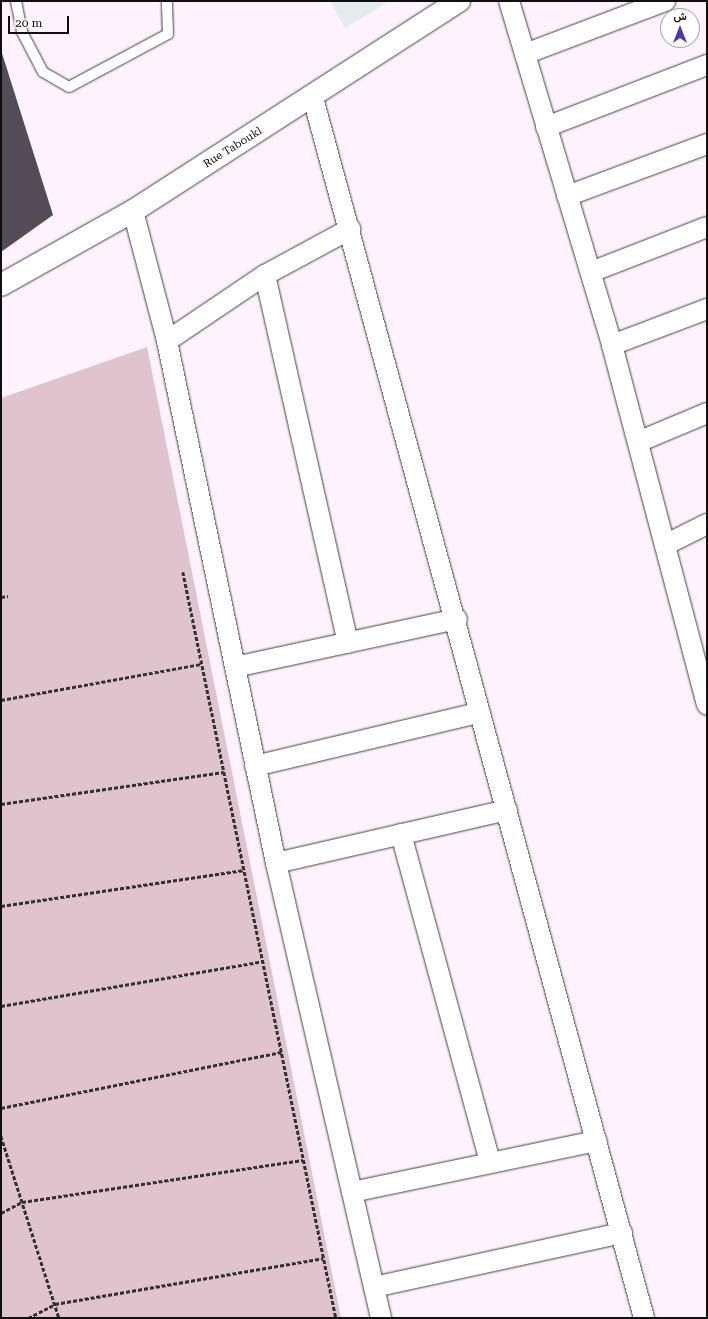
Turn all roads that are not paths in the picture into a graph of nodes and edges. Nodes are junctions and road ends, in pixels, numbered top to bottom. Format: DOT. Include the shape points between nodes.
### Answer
graph roads {
  1 [pos="16,1"];
  2 [pos="167,1"];
  3 [pos="459,1"];
  4 [pos="508,1"];
  5 [pos="665,1"];
  6 [pos="525,54"];
  7 [pos="707,65"];
  8 [pos="312,98"];
  9 [pos="546,127"];
  10 [pos="707,144"];
  11 [pos="567,196"];
  12 [pos="133,211"];
  13 [pos="707,227"];
  14 [pos="350,228"];
  15 [pos="591,272"];
  16 [pos="265,275"];
  17 [pos="1,285"];
  18 [pos="707,309"];
  19 [pos="167,341"];
  20 [pos="612,345"];
  21 [pos="707,413"];
  22 [pos="638,442"];
  23 [pos="707,524"];
  24 [pos="665,545"];
  25 [pos="457,619"];
  26 [pos="348,643"];
  27 [pos="700,645"];
  28 [pos="235,667"];
  29 [pos="707,705"];
  30 [pos="478,713"];
  31 [pos="255,766"];
  32 [pos="507,810"];
  33 [pos="401,834"];
  34 [pos="276,863"];
  35 [pos="597,1140"];
  36 [pos="490,1162"];
  37 [pos="352,1192"];
  38 [pos="622,1233"];
  39 [pos="374,1287"];
  40 [pos="381,1318"];
  41 [pos="644,1318"];
  1 -- 2 [label="lane" via="22,32 43,72 69,86 168,34"];
  3 -- 8 [label="street, Rue Taboukl"];
  4 -- 6 [label="street"];
  5 -- 6 [label="street"];
  6 -- 9 [label="street"];
  7 -- 9 [label="street"];
  8 -- 12 [label="street, Rue Taboukl"];
  8 -- 14 [label="street"];
  9 -- 11 [label="street"];
  10 -- 11 [label="street"];
  11 -- 15 [label="street"];
  12 -- 17 [label="street, Rue Taboukl"];
  12 -- 19 [label="street"];
  13 -- 15 [label="street"];
  14 -- 16 [label="street"];
  14 -- 25 [label="street"];
  15 -- 20 [label="street"];
  16 -- 19 [label="street"];
  16 -- 26 [label="street"];
  18 -- 20 [label="street"];
  19 -- 28 [label="street"];
  20 -- 22 [label="street"];
  21 -- 22 [label="street"];
  22 -- 24 [label="street"];
  23 -- 24 [label="street"];
  24 -- 27 [label="street"];
  25 -- 26 [label="street"];
  25 -- 30 [label="street"];
  26 -- 28 [label="street"];
  27 -- 29 [label="street"];
  28 -- 31 [label="street"];
  30 -- 31 [label="street"];
  30 -- 32 [label="street"];
  31 -- 34 [label="street"];
  32 -- 33 [label="street"];
  32 -- 35 [label="street"];
  33 -- 34 [label="street"];
  33 -- 36 [label="street"];
  34 -- 37 [label="street"];
  35 -- 36 [label="street"];
  35 -- 38 [label="street"];
  36 -- 37 [label="street"];
  37 -- 39 [label="street"];
  38 -- 39 [label="street"];
  38 -- 41 [label="street"];
  39 -- 40 [label="street"];
}
